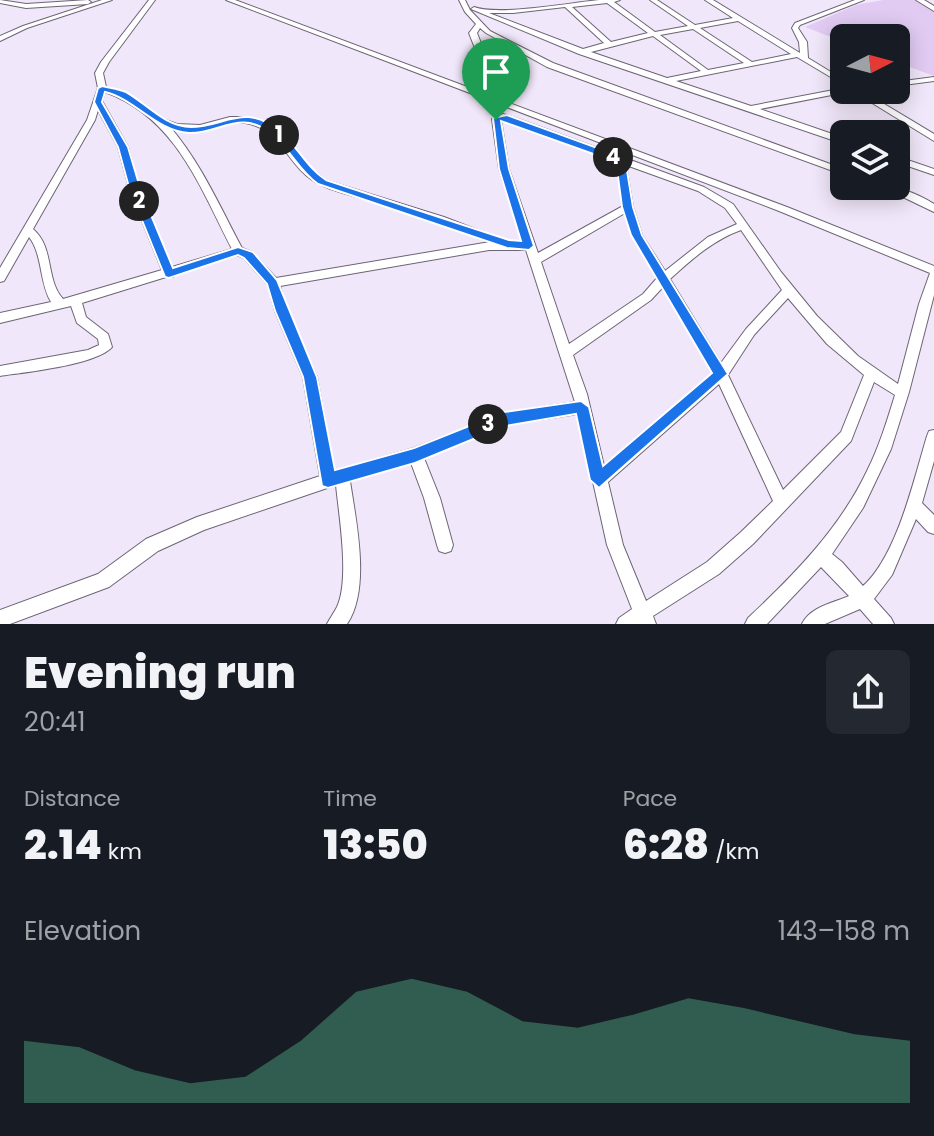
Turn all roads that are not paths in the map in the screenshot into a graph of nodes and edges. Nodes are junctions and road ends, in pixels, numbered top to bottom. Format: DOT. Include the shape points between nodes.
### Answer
graph roads {
  1 [pos="102,0"];
  2 [pos="109,0"];
  3 [pos="152,0"];
  4 [pos="229,0"];
  5 [pos="608,0"];
  6 [pos="617,0"];
  7 [pos="653,0"];
  8 [pos="708,0"];
  9 [pos="861,0"];
  10 [pos="919,0"];
  11 [pos="0,1"];
  12 [pos="564,3"];
  13 [pos="467,6"];
  14 [pos="934,9"];
  15 [pos="738,19"];
  16 [pos="479,24"];
  17 [pos="693,27"];
  18 [pos="653,33"];
  19 [pos="0,39"];
  20 [pos="608,43"];
  21 [pos="582,52"];
  22 [pos="800,57"];
  23 [pos="749,63"];
  24 [pos="705,71"];
  25 [pos="830,75"];
  26 [pos="934,79"];
  27 [pos="665,81"];
  28 [pos="910,82"];
  29 [pos="102,88"];
  30 [pos="830,93"];
  31 [pos="98,102"];
  32 [pos="500,102"];
  33 [pos="878,104"];
  34 [pos="751,108"];
  35 [pos="153,117"];
  36 [pos="830,136"];
  37 [pos="934,138"];
  38 [pos="621,160"];
  39 [pos="910,164"];
  40 [pos="830,167"];
  41 [pos="934,172"];
  42 [pos="910,196"];
  43 [pos="628,207"];
  44 [pos="783,209"];
  45 [pos="934,209"];
  46 [pos="743,226"];
  47 [pos="28,230"];
  48 [pos="507,244"];
  49 [pos="529,246"];
  50 [pos="238,251"];
  51 [pos="535,260"];
  52 [pos="934,264"];
  53 [pos="934,273"];
  54 [pos="169,274"];
  55 [pos="0,278"];
  56 [pos="663,278"];
  57 [pos="273,283"];
  58 [pos="788,290"];
  59 [pos="931,293"];
  60 [pos="75,301"];
  61 [pos="61,305"];
  62 [pos="0,318"];
  63 [pos="567,353"];
  64 [pos="0,371"];
  65 [pos="721,374"];
  66 [pos="870,375"];
  67 [pos="902,393"];
  68 [pos="581,407"];
  69 [pos="934,436"];
  70 [pos="415,455"];
  71 [pos="335,478"];
  72 [pos="599,480"];
  73 [pos="781,502"];
  74 [pos="913,505"];
  75 [pos="934,526"];
  76 [pos="445,545"];
  77 [pos="820,555"];
  78 [pos="862,598"];
  79 [pos="0,619"];
  80 [pos="644,619"];
  81 [pos="336,624"];
  82 [pos="625,624"];
  83 [pos="754,624"];
  84 [pos="811,624"];
  85 [pos="885,624"];
  1 -- 11 [label="street" via="26,6"];
  2 -- 19 [label="street"];
  3 -- 29 [label="street" via="105,62 99,73"];
  4 -- 32 [label="street"];
  5 -- 6 [label="street"];
  5 -- 12 [label="street"];
  5 -- 18 [label="street"];
  7 -- 17 [label="street"];
  8 -- 15 [label="street"];
  9 -- 22 [label="street" via="797,24 803,42"];
  10 -- 14 [label="street"];
  12 -- 13 [label="street" via="500,12"];
  12 -- 20 [label="street"];
  13 -- 16 [label="street"];
  13 -- 21 [label="street"];
  15 -- 17 [label="street"];
  15 -- 22 [label="street"];
  16 -- 32 [label="street" via="473,33"];
  16 -- 40 [label="street" via="550,65"];
  17 -- 18 [label="street"];
  17 -- 23 [label="street"];
  18 -- 20 [label="street"];
  18 -- 24 [label="street"];
  20 -- 21 [label="street"];
  21 -- 27 [label="street"];
  22 -- 23 [label="street"];
  22 -- 25 [label="street"];
  23 -- 24 [label="street"];
  24 -- 27 [label="street"];
  26 -- 28 [label="street"];
  27 -- 34 [label="street"];
  29 -- 31 [label="street"];
  29 -- 35 [label="street" via="127,96"];
  30 -- 34 [label="street"];
  31 -- 47 [label="street"];
  31 -- 54 [label="street" via="123,147"];
  32 -- 44 [label="street"];
  33 -- 37 [label="street"];
  34 -- 36 [label="street"];
  35 -- 48 [label="street" via="189,130 237,118 255,122 276,132 308,173 322,182"];
  35 -- 50 [label="street" via="194,165"];
  38 -- 43 [label="street"];
  38 -- 46 [label="street" via="709,193 734,211"];
  38 -- 49 [label="street" via="497,118 504,169"];
  39 -- 41 [label="street"];
  42 -- 45 [label="street"];
  43 -- 51 [label="street"];
  43 -- 56 [label="street" via="643,248"];
  44 -- 52 [label="street"];
  44 -- 53 [label="street"];
  46 -- 56 [label="street" via="722,233"];
  46 -- 58 [label="street"];
  47 -- 55 [label="street"];
  47 -- 61 [label="street" via="38,239 51,293"];
  48 -- 49 [label="street"];
  48 -- 57 [label="street"];
  49 -- 51 [label="street"];
  50 -- 54 [label="street"];
  50 -- 57 [label="street"];
  51 -- 63 [label="street"];
  53 -- 59 [label="street"];
  54 -- 60 [label="street"];
  56 -- 63 [label="street" via="648,297"];
  56 -- 65 [label="street"];
  57 -- 71 [label="street" via="310,377"];
  58 -- 65 [label="street"];
  58 -- 66 [label="street" via="825,335"];
  59 -- 67 [label="street"];
  60 -- 61 [label="street"];
  60 -- 64 [label="street" via="81,320 104,337 106,347 90,355"];
  61 -- 62 [label="street"];
  63 -- 68 [label="street"];
  65 -- 72 [label="street"];
  65 -- 73 [label="street"];
  66 -- 67 [label="street"];
  66 -- 73 [label="street" via="846,436"];
  67 -- 77 [label="street" via="859,502"];
  68 -- 70 [label="street" via="504,419"];
  68 -- 72 [label="street"];
  69 -- 74 [label="street"];
  70 -- 71 [label="street"];
  70 -- 76 [label="street"];
  71 -- 79 [label="street" via="187,529 152,545 103,581"];
  71 -- 81 [label="street" via="350,575 346,607"];
  72 -- 80 [label="street" via="615,545"];
  73 -- 80 [label="street" via="713,568"];
  74 -- 75 [label="street"];
  74 -- 78 [label="street" via="893,553"];
  77 -- 78 [label="street"];
  77 -- 83 [label="street"];
  78 -- 84 [label="street"];
  78 -- 85 [label="street"];
  80 -- 82 [label="street"];
}
